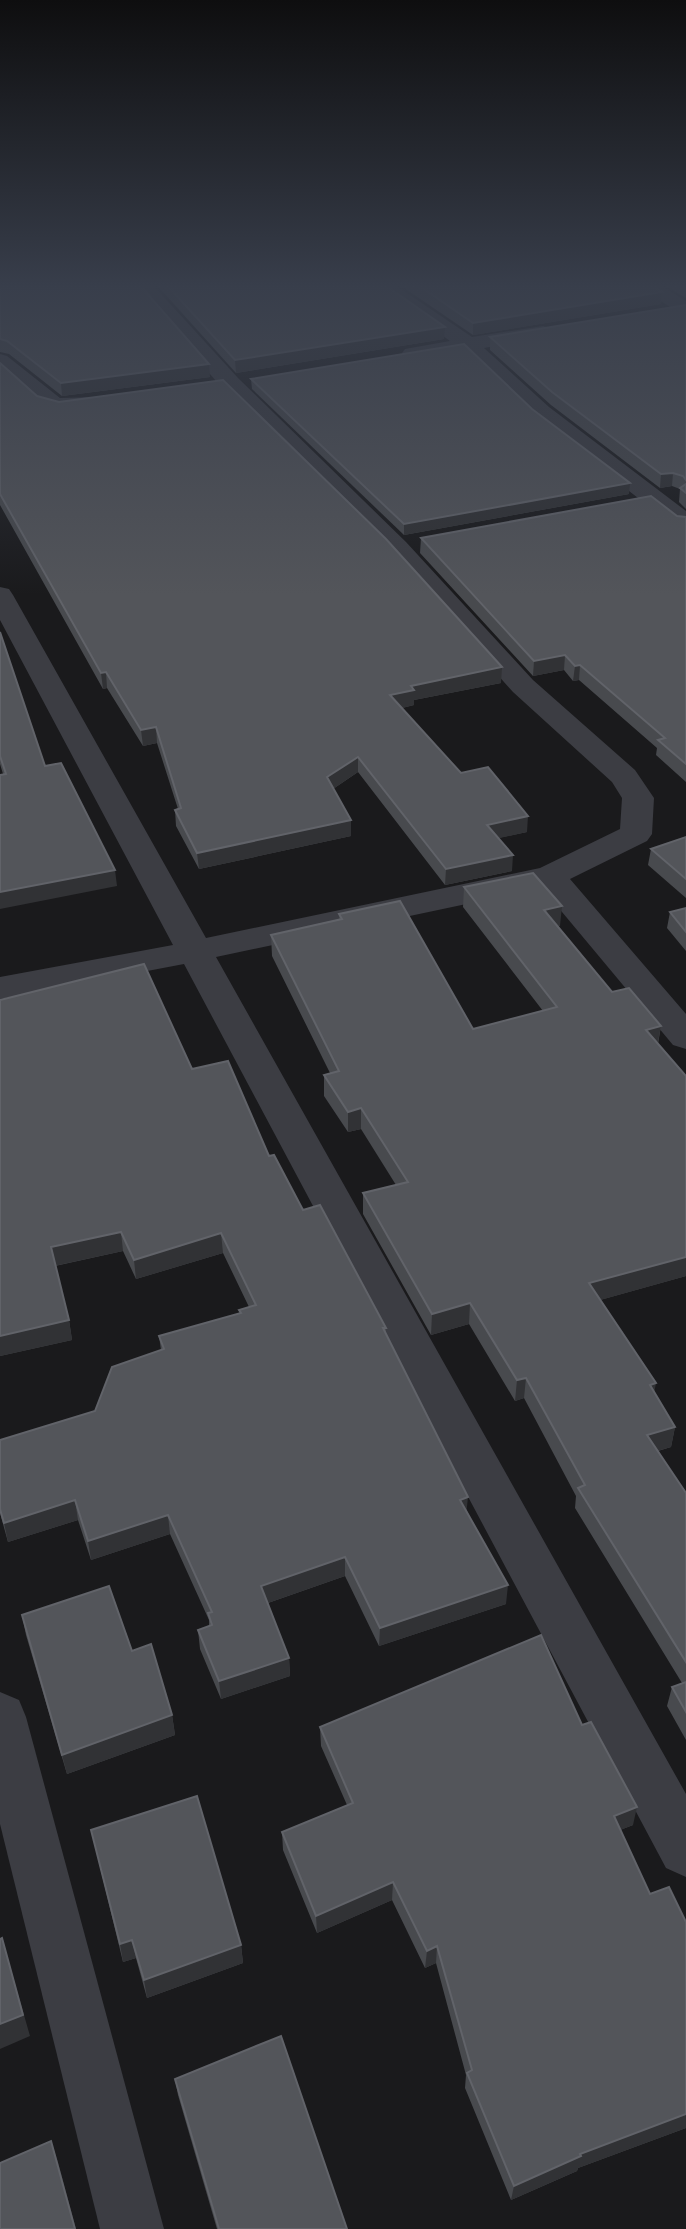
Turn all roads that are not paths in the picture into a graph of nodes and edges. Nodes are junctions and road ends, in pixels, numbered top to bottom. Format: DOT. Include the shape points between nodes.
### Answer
graph roads {
  1 [pos="33,387"];
  2 [pos="234,387"];
  3 [pos="514,387"];
  4 [pos="110,399"];
  5 [pos="686,493"];
  6 [pos="656,498"];
  7 [pos="629,503"];
  8 [pos="686,523"];
  9 [pos="425,542"];
  10 [pos="397,547"];
  11 [pos="0,595"];
  12 [pos="550,876"];
  13 [pos="196,951"];
  14 [pos="0,988"];
  15 [pos="686,1037"];
  16 [pos="0,1717"];
  17 [pos="686,1849"];
  18 [pos="132,2229"];
  1 -- 4 [label="street" via="55,405"];
  2 -- 10 [label="street"];
  3 -- 6 [label="street" via="595,456"];
  5 -- 6 [label="street"];
  6 -- 7 [label="street"];
  6 -- 8 [label="street"];
  9 -- 10 [label="street"];
  10 -- 12 [label="street" via="523,687 624,776 638,798 636,834"];
  11 -- 13 [label="street"];
  12 -- 13 [label="street"];
  12 -- 15 [label="street"];
  13 -- 14 [label="street"];
  13 -- 17 [label="street"];
  16 -- 18 [label="street"];
}
